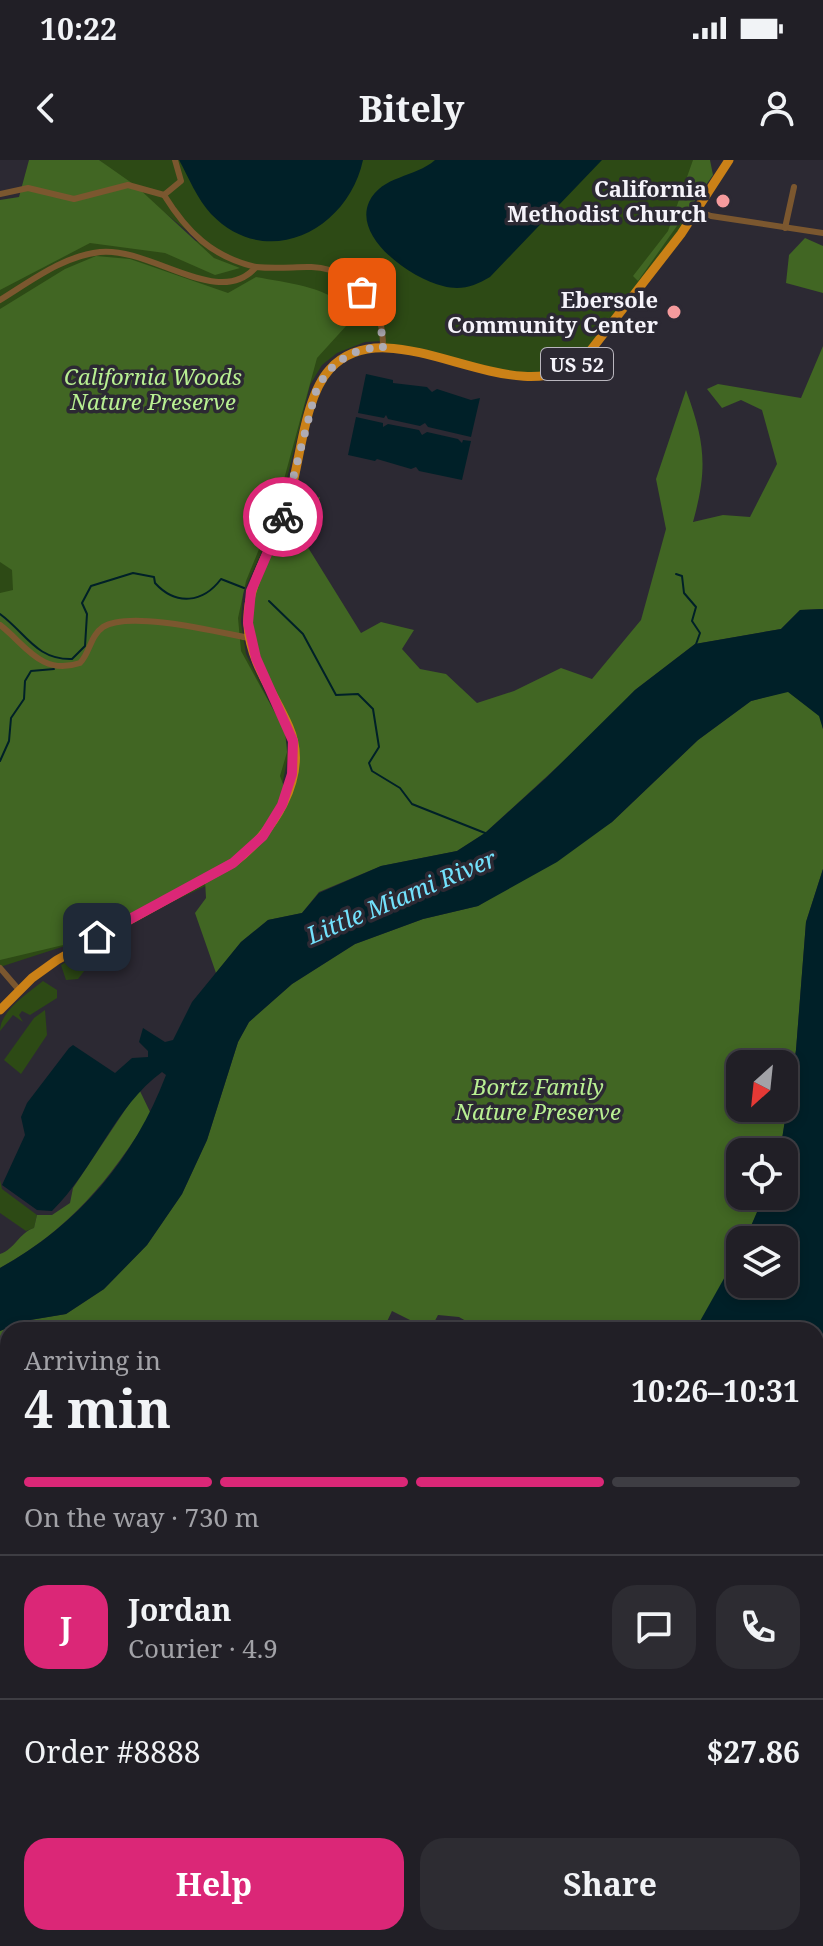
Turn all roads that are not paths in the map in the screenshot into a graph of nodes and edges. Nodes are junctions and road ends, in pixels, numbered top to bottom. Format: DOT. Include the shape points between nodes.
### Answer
graph roads {
  1 [pos="175,160"];
  2 [pos="729,160"];
  3 [pos="794,187"];
  4 [pos="0,194"];
  5 [pos="164,195"];
  6 [pos="697,211"];
  7 [pos="785,228"];
  8 [pos="823,233"];
  9 [pos="256,267"];
  10 [pos="0,300"];
  11 [pos="383,348"];
  12 [pos="0,625"];
  13 [pos="249,638"];
  14 [pos="0,968"];
  15 [pos="19,990"];
  16 [pos="0,1010"];
  1 -- 5 [label="street" via="181,181"];
  2 -- 6 [label="main road, US 52"];
  3 -- 7 [label="street"];
  4 -- 5 [label="street" via="23,188 74,199 128,185"];
  5 -- 9 [label="street" via="206,246"];
  6 -- 7 [label="street"];
  6 -- 11 [label="main road, US 52" via="594,346 566,371 523,377"];
  7 -- 8 [label="street"];
  9 -- 10 [label="street" via="238,281 215,284 135,254 90,253"];
  9 -- 11 [label="street" via="320,266 345,275 380,316"];
  11 -- 13 [label="main road, US 52" via="341,359 318,387 288,505 251,591"];
  12 -- 13 [label="street" via="26,653 62,667 80,663 99,630 116,621 183,625"];
  13 -- 15 [label="main road, US 52" via="293,741 287,793 271,825 233,863 76,948"];
  14 -- 15 [label="street"];
  15 -- 16 [label="main road, US 52"];
}
